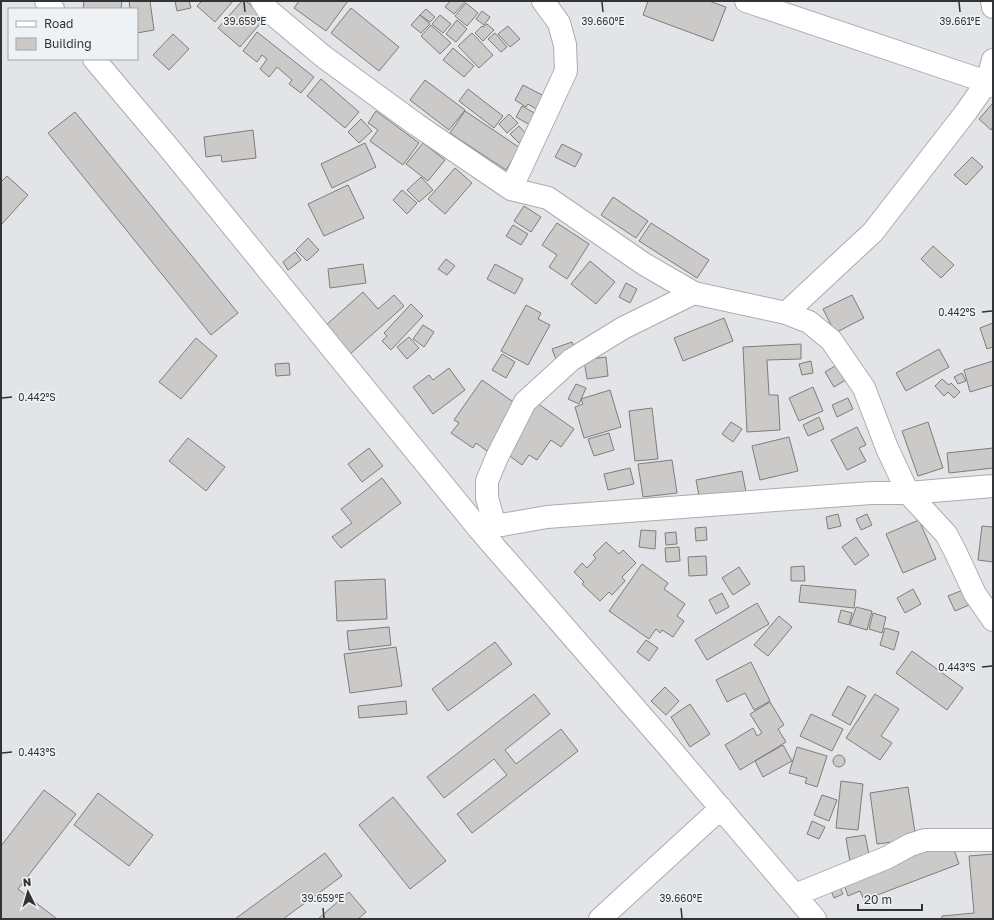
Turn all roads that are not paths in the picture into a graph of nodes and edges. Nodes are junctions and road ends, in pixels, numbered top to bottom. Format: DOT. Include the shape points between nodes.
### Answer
graph roads {
  1 [pos="262,1"];
  2 [pos="543,1"];
  3 [pos="746,1"];
  4 [pos="992,1"];
  5 [pos="993,7"];
  6 [pos="95,60"];
  7 [pos="993,60"];
  8 [pos="990,84"];
  9 [pos="511,189"];
  10 [pos="694,293"];
  11 [pos="786,314"];
  12 [pos="993,486"];
  13 [pos="908,493"];
  14 [pos="487,528"];
  15 [pos="993,620"];
  16 [pos="721,808"];
  17 [pos="993,840"];
  18 [pos="795,895"];
  19 [pos="600,919"];
  20 [pos="815,919"];
  1 -- 9 [label="street" via="268,11 324,57 416,125"];
  2 -- 9 [label="street" via="559,23 565,45 566,71"];
  3 -- 8 [label="street"];
  4 -- 5 [label="street"];
  6 -- 14 [label="street"];
  7 -- 8 [label="street"];
  8 -- 11 [label="street" via="874,232"];
  9 -- 10 [label="street" via="548,198 644,264"];
  10 -- 11 [label="street"];
  10 -- 14 [label="street" via="623,328 571,360 525,402 487,481"];
  11 -- 13 [label="street" via="809,322 831,340 864,388"];
  12 -- 13 [label="street"];
  13 -- 14 [label="street" via="871,493 547,516"];
  13 -- 15 [label="street" via="946,534 975,594"];
  14 -- 16 [label="street"];
  16 -- 18 [label="street"];
  16 -- 19 [label="street"];
  17 -- 18 [label="street" via="924,840"];
  18 -- 20 [label="street"];
}
